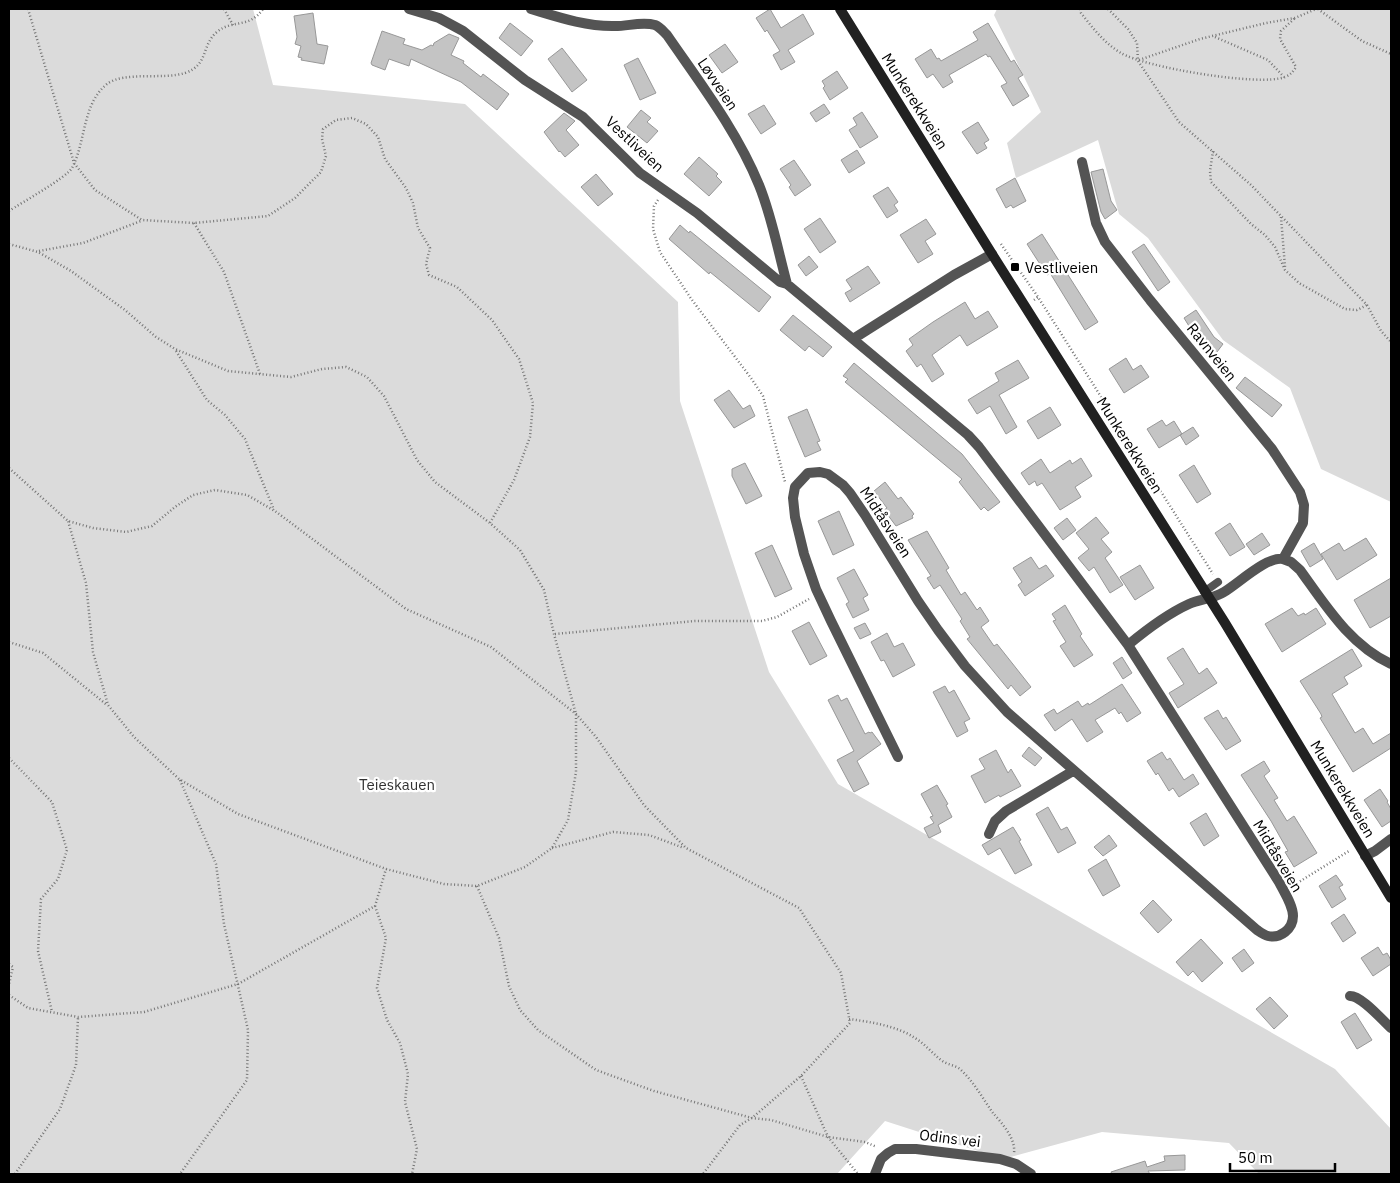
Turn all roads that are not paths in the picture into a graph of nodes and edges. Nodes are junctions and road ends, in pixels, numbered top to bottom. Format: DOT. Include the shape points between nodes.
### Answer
graph roads {
  1 [pos="409,9"];
  2 [pos="531,9"];
  3 [pos="840,9"];
  4 [pos="1082,162"];
  5 [pos="992,254"];
  6 [pos="787,284"];
  7 [pos="853,338"];
  8 [pos="1283,559"];
  9 [pos="1218,582"];
  10 [pos="1206,595"];
  11 [pos="1128,645"];
  12 [pos="1391,664"];
  13 [pos="898,756"];
  14 [pos="1073,771"];
  15 [pos="989,834"];
  16 [pos="1391,840"];
  17 [pos="1365,856"];
  18 [pos="1391,898"];
  19 [pos="1350,996"];
  20 [pos="1391,1028"];
  21 [pos="875,1174"];
  22 [pos="1031,1174"];
  1 -- 6 [label="street, Vestliveien" via="463,30 525,80 568,105 628,162 697,213 780,282"];
  2 -- 6 [label="street, Løvveien" via="592,25 639,24 660,28 709,96 749,163 766,204"];
  3 -- 5 [label="main road, Munkerekkveien"];
  4 -- 8 [label="street, Ravnveien" via="1096,223 1104,242 1272,449 1300,492 1304,505 1303,523"];
  5 -- 7 [label="street"];
  5 -- 10 [label="main road, Munkerekkveien"];
  6 -- 7 [label="street, Vestliveien"];
  7 -- 11 [label="street, Vestliveien" via="948,417 979,448"];
  8 -- 10 [label="street" via="1272,560 1223,593"];
  8 -- 12 [label="street" via="1300,570 1348,633 1368,651"];
  9 -- 10 [label="lane"];
  10 -- 11 [label="street" via="1172,613"];
  10 -- 17 [label="main road, Munkerekkveien"];
  11 -- 14 [label="street, Midtåsveien" via="1284,891 1293,916 1291,926 1279,936 1268,936 1257,930"];
  13 -- 14 [label="street, Midtåsveien" via="819,594 804,554 793,498 795,487 808,473 828,474 843,485 866,515 918,601 965,666 1007,712"];
  14 -- 15 [label="street" via="1006,811 995,820"];
  16 -- 17 [label="street"];
  17 -- 18 [label="main road, Munkerekkveien"];
  19 -- 20 [label="street" via="1362,1002"];
  21 -- 22 [label="street, Odins vei" via="881,1159 888,1153 895,1149 916,1149 1000,1159"];
}
